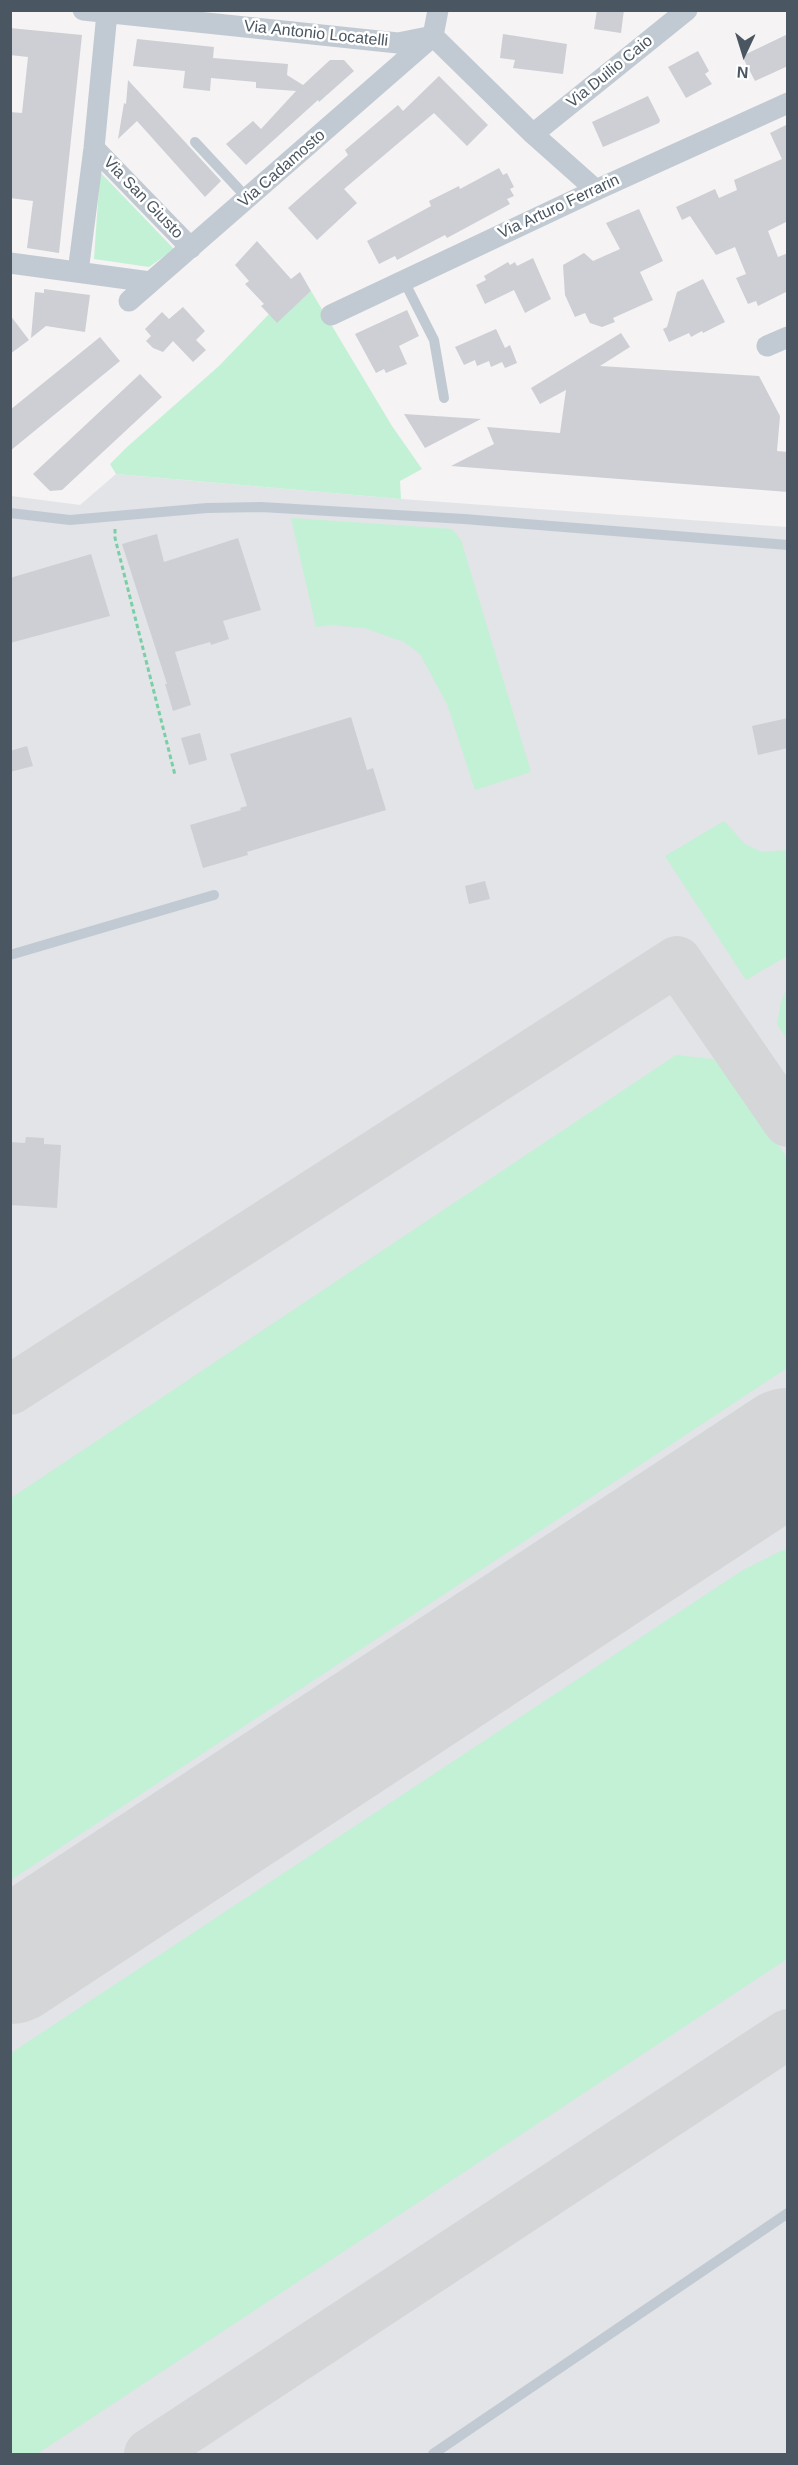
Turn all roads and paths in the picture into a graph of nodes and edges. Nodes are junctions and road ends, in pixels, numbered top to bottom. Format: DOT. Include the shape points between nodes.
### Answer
graph roads {
  1 [pos="83,10"];
  2 [pos="438,10"];
  3 [pos="687,10"];
  4 [pos="108,13"];
  5 [pos="433,36"];
  6 [pos="788,103"];
  7 [pos="533,134"];
  8 [pos="195,142"];
  9 [pos="94,148"];
  10 [pos="596,189"];
  11 [pos="248,198"];
  12 [pos="191,248"];
  13 [pos="10,263"];
  14 [pos="78,272"];
  15 [pos="404,281"];
  16 [pos="150,282"];
  17 [pos="129,301"];
  18 [pos="331,315"];
  19 [pos="788,337"];
  20 [pos="767,346"];
  21 [pos="444,398"];
  22 [pos="10,513"];
  23 [pos="109,525"];
  24 [pos="788,545"];
  25 [pos="175,775"];
  26 [pos="214,896"];
  27 [pos="10,955"];
  28 [pos="788,2213"];
  29 [pos="433,2454"];
  1 -- 4 [label="street, Via Antonio Locatelli"];
  2 -- 5 [label="street"];
  3 -- 7 [label="street, Via Duilio Caio"];
  4 -- 5 [label="street, Via Antonio Locatelli" via="398,43"];
  4 -- 9 [label="street, Via San Giusto"];
  5 -- 7 [label="street"];
  5 -- 11 [label="street, Via Cadamosto"];
  6 -- 10 [label="street, Via Arturo Ferrarin"];
  7 -- 10 [label="street"];
  8 -- 11 [label="lane"];
  9 -- 12 [label="street, Via San Giusto"];
  9 -- 14 [label="street, Via San Giusto"];
  10 -- 15 [label="street, Via Arturo Ferrarin"];
  11 -- 12 [label="street, Via Cadamosto"];
  12 -- 16 [label="street, Via Cadamosto"];
  13 -- 14 [label="street"];
  14 -- 16 [label="street"];
  15 -- 18 [label="street, Via Arturo Ferrarin"];
  15 -- 21 [label="lane" via="434,340"];
  16 -- 17 [label="street, Via Cadamosto"];
  19 -- 20 [label="street"];
  22 -- 24 [label="lane" via="70,520 261,507"];
  23 -- 25 [label="path" via="115,526"];
  26 -- 27 [label="lane"];
  28 -- 29 [label="lane"];
}
